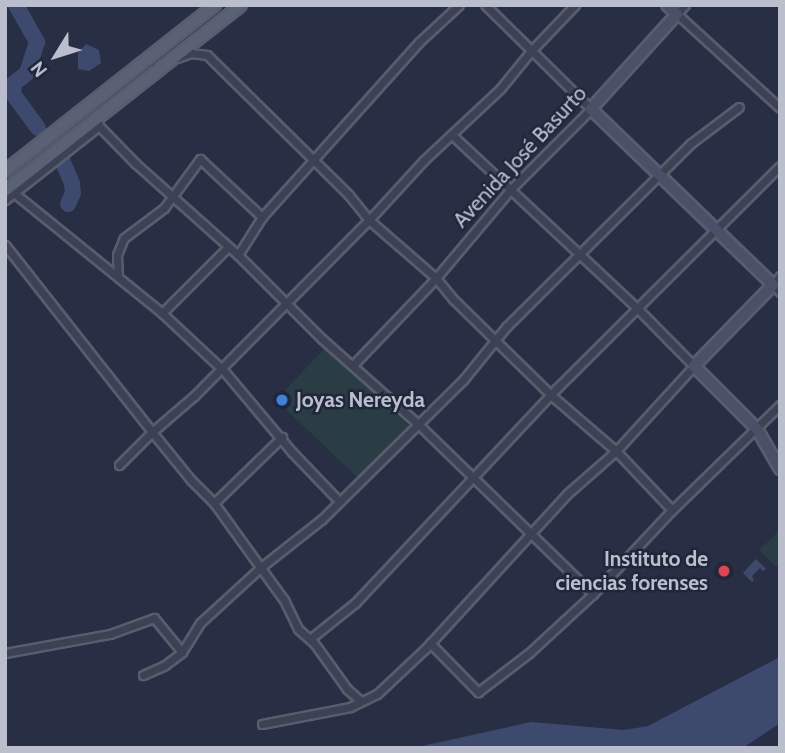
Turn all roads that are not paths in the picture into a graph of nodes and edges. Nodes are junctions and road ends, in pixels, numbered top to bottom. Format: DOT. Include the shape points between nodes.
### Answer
graph roads {
  1 [pos="215,5"];
  2 [pos="241,5"];
  3 [pos="459,5"];
  4 [pos="485,5"];
  5 [pos="575,5"];
  6 [pos="667,5"];
  7 [pos="685,5"];
  8 [pos="677,14"];
  9 [pos="531,51"];
  10 [pos="169,62"];
  11 [pos="739,107"];
  12 [pos="780,108"];
  13 [pos="591,109"];
  14 [pos="98,122"];
  15 [pos="453,136"];
  16 [pos="313,159"];
  17 [pos="780,166"];
  18 [pos="5,171"];
  19 [pos="659,175"];
  20 [pos="510,189"];
  21 [pos="10,192"];
  22 [pos="172,198"];
  23 [pos="5,200"];
  24 [pos="262,217"];
  25 [pos="369,220"];
  26 [pos="718,230"];
  27 [pos="5,245"];
  28 [pos="227,248"];
  29 [pos="238,255"];
  30 [pos="578,255"];
  31 [pos="118,275"];
  32 [pos="436,278"];
  33 [pos="778,284"];
  34 [pos="286,303"];
  35 [pos="638,309"];
  36 [pos="162,313"];
  37 [pos="496,339"];
  38 [pos="353,365"];
  39 [pos="694,366"];
  40 [pos="220,367"];
  41 [pos="552,396"];
  42 [pos="780,405"];
  43 [pos="418,424"];
  44 [pos="757,429"];
  45 [pos="152,432"];
  46 [pos="282,437"];
  47 [pos="616,451"];
  48 [pos="119,465"];
  49 [pos="780,469"];
  50 [pos="474,478"];
  51 [pos="339,501"];
  52 [pos="214,503"];
  53 [pos="672,510"];
  54 [pos="531,536"];
  55 [pos="260,568"];
  56 [pos="593,593"];
  57 [pos="310,639"];
  58 [pos="429,643"];
  59 [pos="182,652"];
  60 [pos="5,653"];
  61 [pos="142,675"];
  62 [pos="361,701"];
  63 [pos="262,724"];
  1 -- 18 [label="main road"];
  2 -- 10 [label="main road"];
  3 -- 16 [label="street" via="419,42"];
  4 -- 9 [label="street"];
  5 -- 9 [label="street"];
  6 -- 8 [label="street"];
  7 -- 8 [label="street, Avenida José Basurto"];
  8 -- 12 [label="street"];
  8 -- 13 [label="street, Avenida José Basurto"];
  9 -- 13 [label="street"];
  9 -- 15 [label="street"];
  10 -- 14 [label="main road"];
  10 -- 16 [label="street" via="191,53 207,55"];
  11 -- 19 [label="street" via="709,127"];
  13 -- 19 [label="street"];
  13 -- 20 [label="street, Avenida José Basurto"];
  14 -- 21 [label="main road"];
  14 -- 22 [label="street"];
  15 -- 20 [label="street"];
  15 -- 25 [label="street" via="423,161"];
  16 -- 24 [label="street"];
  16 -- 25 [label="street"];
  17 -- 26 [label="street"];
  19 -- 26 [label="street"];
  19 -- 30 [label="street"];
  20 -- 30 [label="street"];
  20 -- 32 [label="street, Avenida José Basurto"];
  21 -- 23 [label="street"];
  21 -- 31 [label="street"];
  22 -- 24 [label="street" via="203,159"];
  22 -- 28 [label="street"];
  22 -- 31 [label="street" via="124,238 117,255"];
  24 -- 29 [label="street"];
  25 -- 32 [label="street"];
  25 -- 34 [label="street"];
  26 -- 33 [label="street"];
  26 -- 35 [label="street"];
  27 -- 45 [label="street"];
  28 -- 29 [label="street"];
  28 -- 36 [label="street"];
  29 -- 34 [label="street"];
  30 -- 35 [label="street"];
  30 -- 37 [label="street"];
  31 -- 36 [label="street"];
  32 -- 37 [label="street"];
  32 -- 38 [label="street, Avenida José Basurto"];
  33 -- 39 [label="street"];
  34 -- 38 [label="street"];
  34 -- 40 [label="street"];
  35 -- 39 [label="street"];
  35 -- 41 [label="street"];
  36 -- 40 [label="street"];
  37 -- 41 [label="street"];
  37 -- 43 [label="street"];
  38 -- 43 [label="street"];
  39 -- 44 [label="street"];
  39 -- 47 [label="street"];
  40 -- 45 [label="street"];
  40 -- 46 [label="street"];
  41 -- 47 [label="street"];
  41 -- 50 [label="street"];
  42 -- 44 [label="street"];
  43 -- 50 [label="street"];
  43 -- 51 [label="street"];
  44 -- 49 [label="street"];
  44 -- 53 [label="street"];
  45 -- 48 [label="street"];
  45 -- 52 [label="street"];
  46 -- 51 [label="street"];
  46 -- 52 [label="street"];
  47 -- 53 [label="street"];
  47 -- 54 [label="street" via="567,494"];
  50 -- 54 [label="street"];
  50 -- 57 [label="street" via="355,603"];
  51 -- 55 [label="street"];
  52 -- 55 [label="street"];
  53 -- 56 [label="street"];
  54 -- 56 [label="street"];
  54 -- 58 [label="street"];
  55 -- 57 [label="street" via="298,629"];
  55 -- 59 [label="street" via="200,624"];
  56 -- 58 [label="street" via="529,653 478,692"];
  57 -- 62 [label="street"];
  58 -- 62 [label="street" via="377,694"];
  59 -- 60 [label="street" via="154,618 110,634"];
  59 -- 61 [label="street"];
  62 -- 63 [label="street"];
}
